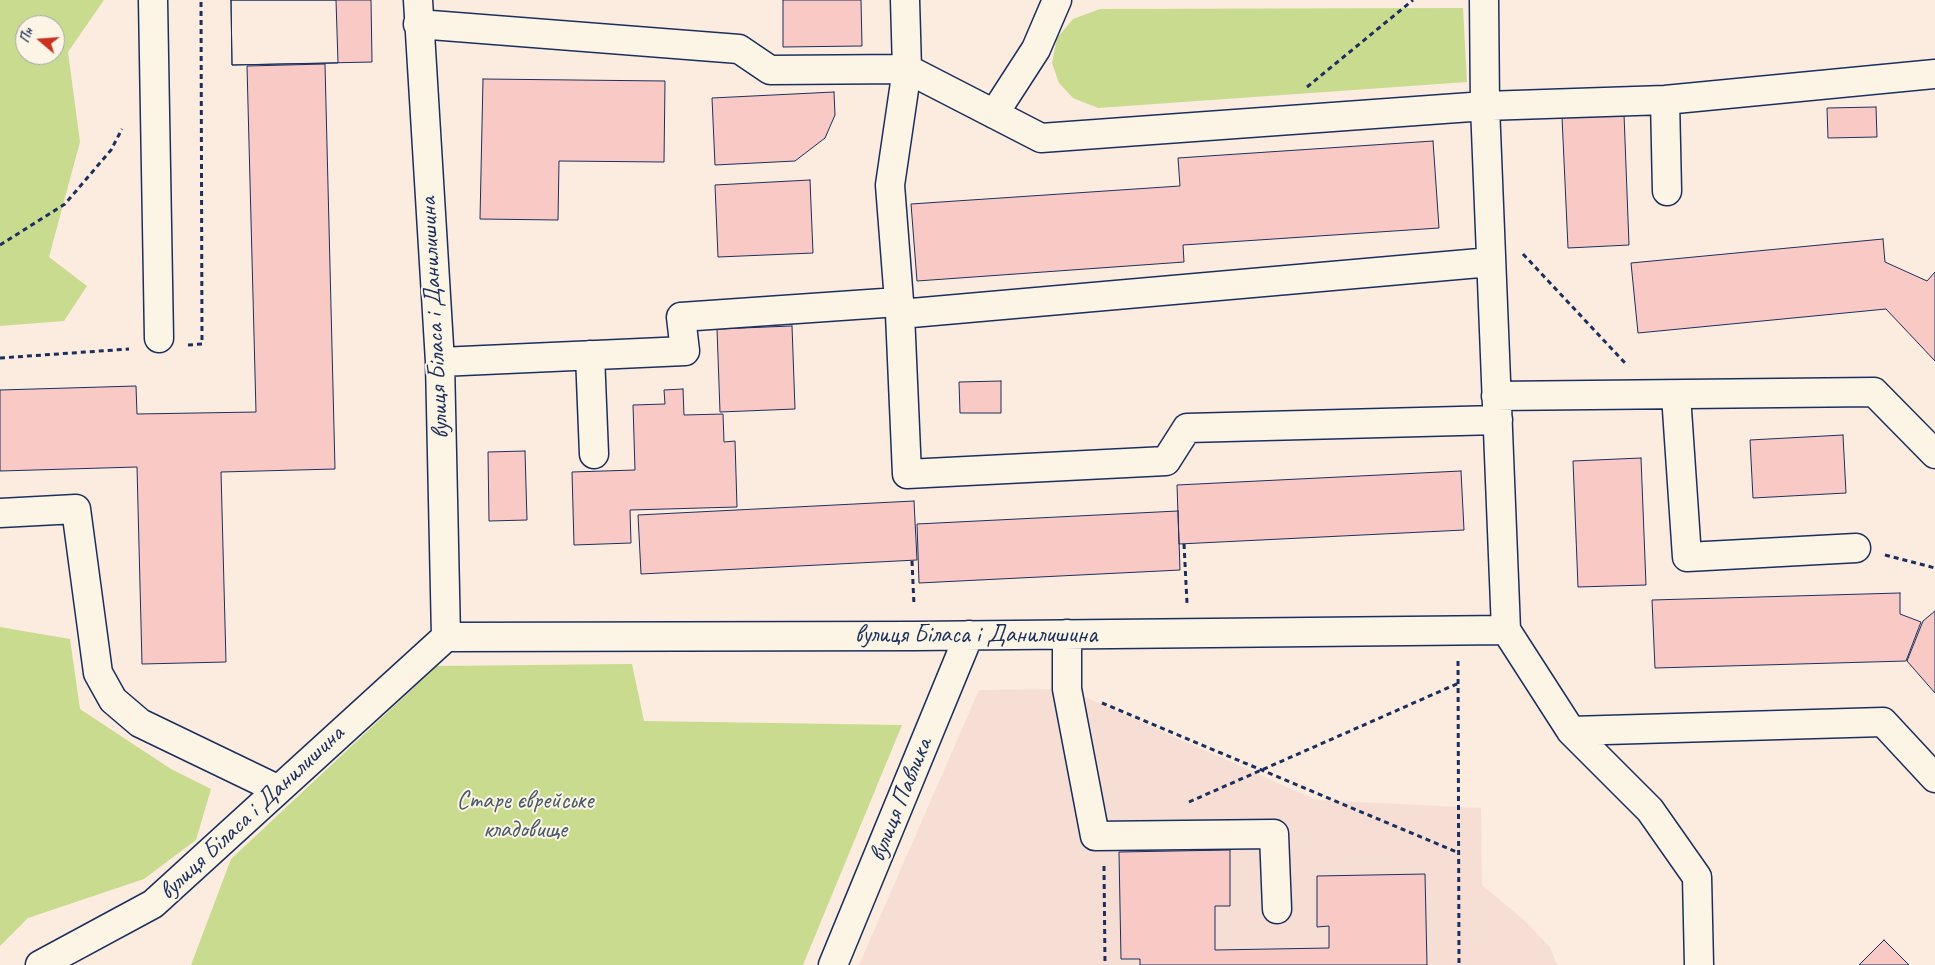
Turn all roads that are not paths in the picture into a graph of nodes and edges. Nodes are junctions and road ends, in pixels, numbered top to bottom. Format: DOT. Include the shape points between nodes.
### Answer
graph roads {
  1 [pos="153,0"];
  2 [pos="905,0"];
  3 [pos="1057,0"];
  4 [pos="1484,0"];
  5 [pos="418,12"];
  6 [pos="906,69"];
  7 [pos="1935,74"];
  8 [pos="1665,100"];
  9 [pos="1485,106"];
  10 [pos="994,114"];
  11 [pos="1668,191"];
  12 [pos="1491,262"];
  13 [pos="899,308"];
  14 [pos="158,338"];
  15 [pos="590,355"];
  16 [pos="440,362"];
  17 [pos="1666,396"];
  18 [pos="1497,408"];
  19 [pos="594,454"];
  20 [pos="1935,454"];
  21 [pos="0,513"];
  22 [pos="1856,548"];
  23 [pos="1506,630"];
  24 [pos="1067,634"];
  25 [pos="969,635"];
  26 [pos="446,637"];
  27 [pos="1572,731"];
  28 [pos="1935,778"];
  29 [pos="277,789"];
  30 [pos="1277,909"];
  31 [pos="40,965"];
  32 [pos="833,965"];
  33 [pos="1699,965"];
  1 -- 14 [label="street"];
  2 -- 6 [label="street"];
  3 -- 10 [label="street" via="1036,49"];
  4 -- 9 [label="street"];
  5 -- 6 [label="street" via="739,49 770,70"];
  5 -- 16 [label="street, вулиця Біласа і Данилишина"];
  6 -- 10 [label="street"];
  6 -- 13 [label="street" via="890,185"];
  7 -- 8 [label="street"];
  8 -- 9 [label="street"];
  8 -- 11 [label="street"];
  9 -- 10 [label="street" via="1041,138"];
  9 -- 12 [label="street"];
  12 -- 13 [label="street"];
  12 -- 18 [label="street"];
  13 -- 15 [label="street" via="681,317 685,351"];
  13 -- 18 [label="street" via="907,474 1166,461 1187,428"];
  15 -- 16 [label="street"];
  15 -- 19 [label="street"];
  16 -- 26 [label="street, вулиця Біласа і Данилишина"];
  17 -- 18 [label="street"];
  17 -- 20 [label="street" via="1874,392"];
  17 -- 22 [label="street" via="1687,557"];
  18 -- 23 [label="street"];
  21 -- 29 [label="street" via="76,509 98,673 113,700 140,724"];
  23 -- 24 [label="street, вулиця Біласа і Данилишина"];
  23 -- 27 [label="street"];
  24 -- 25 [label="street, вулиця Біласа і Данилишина"];
  24 -- 30 [label="street" via="1067,688 1095,836 1274,834"];
  25 -- 26 [label="street, вулиця Біласа і Данилишина"];
  25 -- 32 [label="street, вулиця Павлика"];
  26 -- 29 [label="street, вулиця Біласа і Данилишина"];
  27 -- 28 [label="street" via="1883,722"];
  27 -- 33 [label="street" via="1650,810 1697,877"];
  29 -- 31 [label="street, вулиця Біласа і Данилишина" via="153,904"];
}
